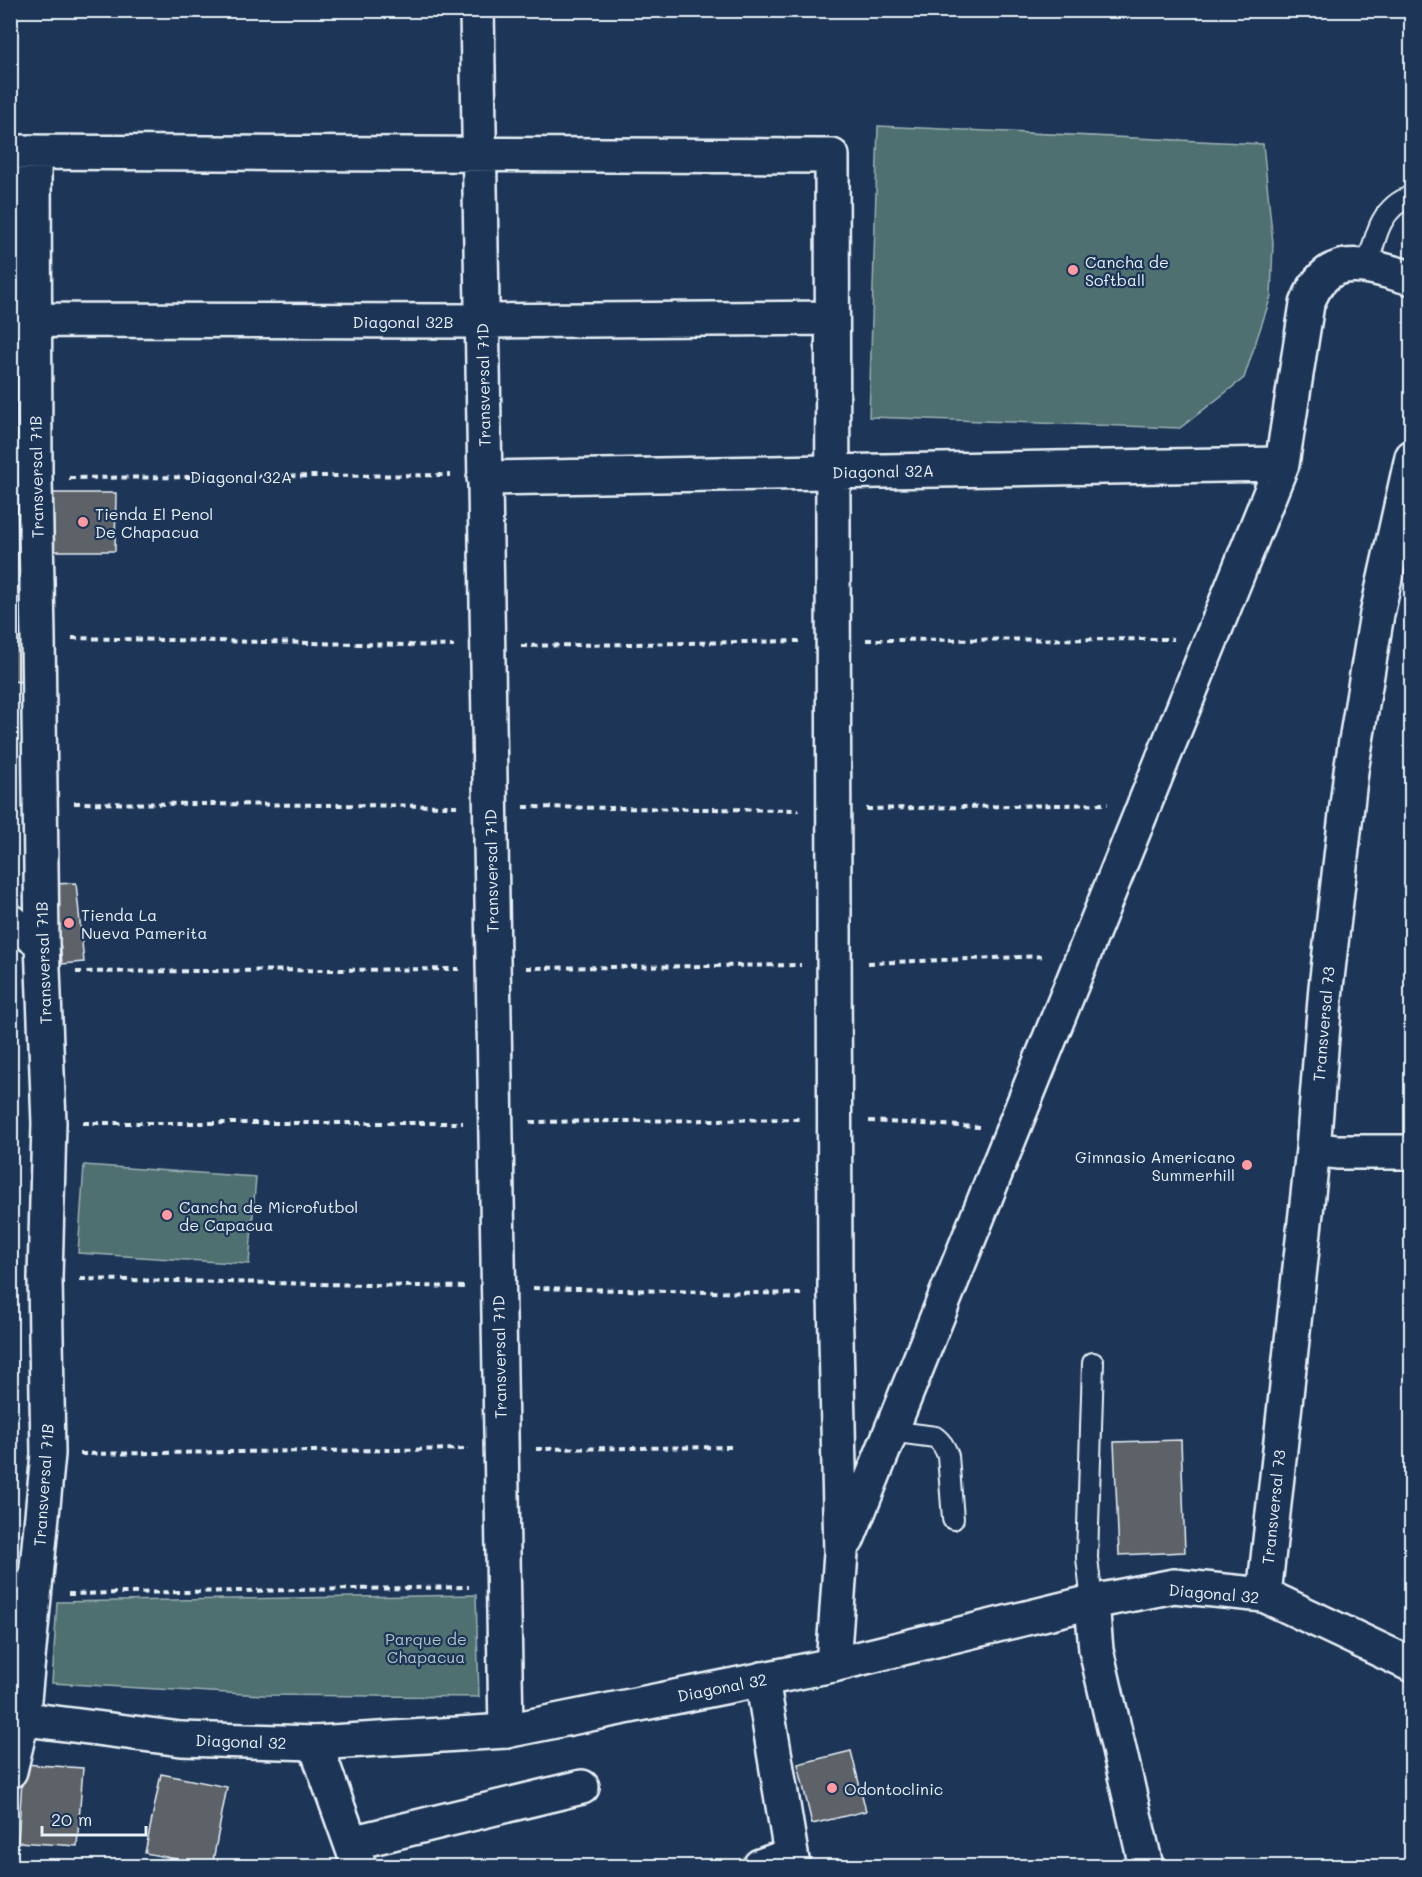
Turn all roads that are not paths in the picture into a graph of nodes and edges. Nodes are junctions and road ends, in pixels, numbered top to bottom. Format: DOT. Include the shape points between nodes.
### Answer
graph roads {
  1 [pos="477,10"];
  2 [pos="22,152"];
  3 [pos="478,154"];
  4 [pos="1412,196"];
  5 [pos="1368,266"];
  6 [pos="1412,278"];
  7 [pos="832,318"];
  8 [pos="23,319"];
  9 [pos="481,321"];
  10 [pos="1411,459"];
  11 [pos="1282,464"];
  12 [pos="833,472"];
  13 [pos="484,478"];
  14 [pos="23,520"];
  15 [pos="25,690"];
  16 [pos="10,921"];
  17 [pos="42,958"];
  18 [pos="1313,1149"];
  19 [pos="1412,1152"];
  20 [pos="1093,1364"];
  21 [pos="890,1431"];
  22 [pos="953,1519"];
  23 [pos="841,1552"];
  24 [pos="1264,1595"];
  25 [pos="1092,1602"];
  26 [pos="833,1665"];
  27 [pos="1412,1665"];
  28 [pos="762,1679"];
  29 [pos="16,1719"];
  30 [pos="506,1731"];
  31 [pos="315,1743"];
  32 [pos="10,1771"];
  33 [pos="582,1787"];
  34 [pos="355,1855"];
  35 [pos="792,1861"];
  36 [pos="760,1866"];
  37 [pos="1146,1866"];
  1 -- 3 [label="street, Transversal 71D"];
  2 -- 3 [label="street"];
  2 -- 8 [label="street, Transversal 71B"];
  3 -- 7 [label="street" via="832,156"];
  3 -- 9 [label="street, Transversal 71D"];
  4 -- 5 [label="lane" via="1392,207 1383,218"];
  5 -- 6 [label="street"];
  5 -- 11 [label="street" via="1356,264 1334,270 1312,290"];
  7 -- 9 [label="street, Diagonal 32B"];
  7 -- 12 [label="street"];
  8 -- 9 [label="street, Diagonal 32B"];
  8 -- 14 [label="street, Transversal 71B" via="35,478"];
  9 -- 13 [label="street, Transversal 71D"];
  10 -- 18 [label="street, Transversal 73" via="1377,614 1352,771 1326,987"];
  11 -- 12 [label="street, Diagonal 32A"];
  11 -- 21 [label="street"];
  12 -- 13 [label="street, Diagonal 32A"];
  12 -- 23 [label="street" via="835,1295"];
  13 -- 30 [label="street, Transversal 71D"];
  14 -- 15 [label="street, Transversal 71B" via="39,637"];
  15 -- 17 [label="street, Transversal 71B" via="40,802"];
  16 -- 17 [label="street"];
  17 -- 29 [label="street, Transversal 71B" via="49,1123 45,1278 48,1454 35,1595"];
  18 -- 19 [label="street"];
  18 -- 24 [label="street, Transversal 73"];
  20 -- 25 [label="lane" via="1087,1558"];
  21 -- 22 [label="lane" via="940,1441 948,1456"];
  21 -- 23 [label="street"];
  23 -- 26 [label="street"];
  24 -- 25 [label="street, Diagonal 32" via="1174,1586"];
  24 -- 27 [label="street, Diagonal 32"];
  25 -- 26 [label="street, Diagonal 32"];
  25 -- 37 [label="street" via="1096,1650"];
  26 -- 28 [label="street, Diagonal 32"];
  28 -- 30 [label="street, Diagonal 32"];
  28 -- 35 [label="street"];
  29 -- 31 [label="street, Diagonal 32" via="181,1739"];
  29 -- 32 [label="street, Transversal 71B"];
  30 -- 31 [label="street, Diagonal 32"];
  31 -- 34 [label="street"];
  33 -- 34 [label="street"];
  35 -- 36 [label="street"];
}
